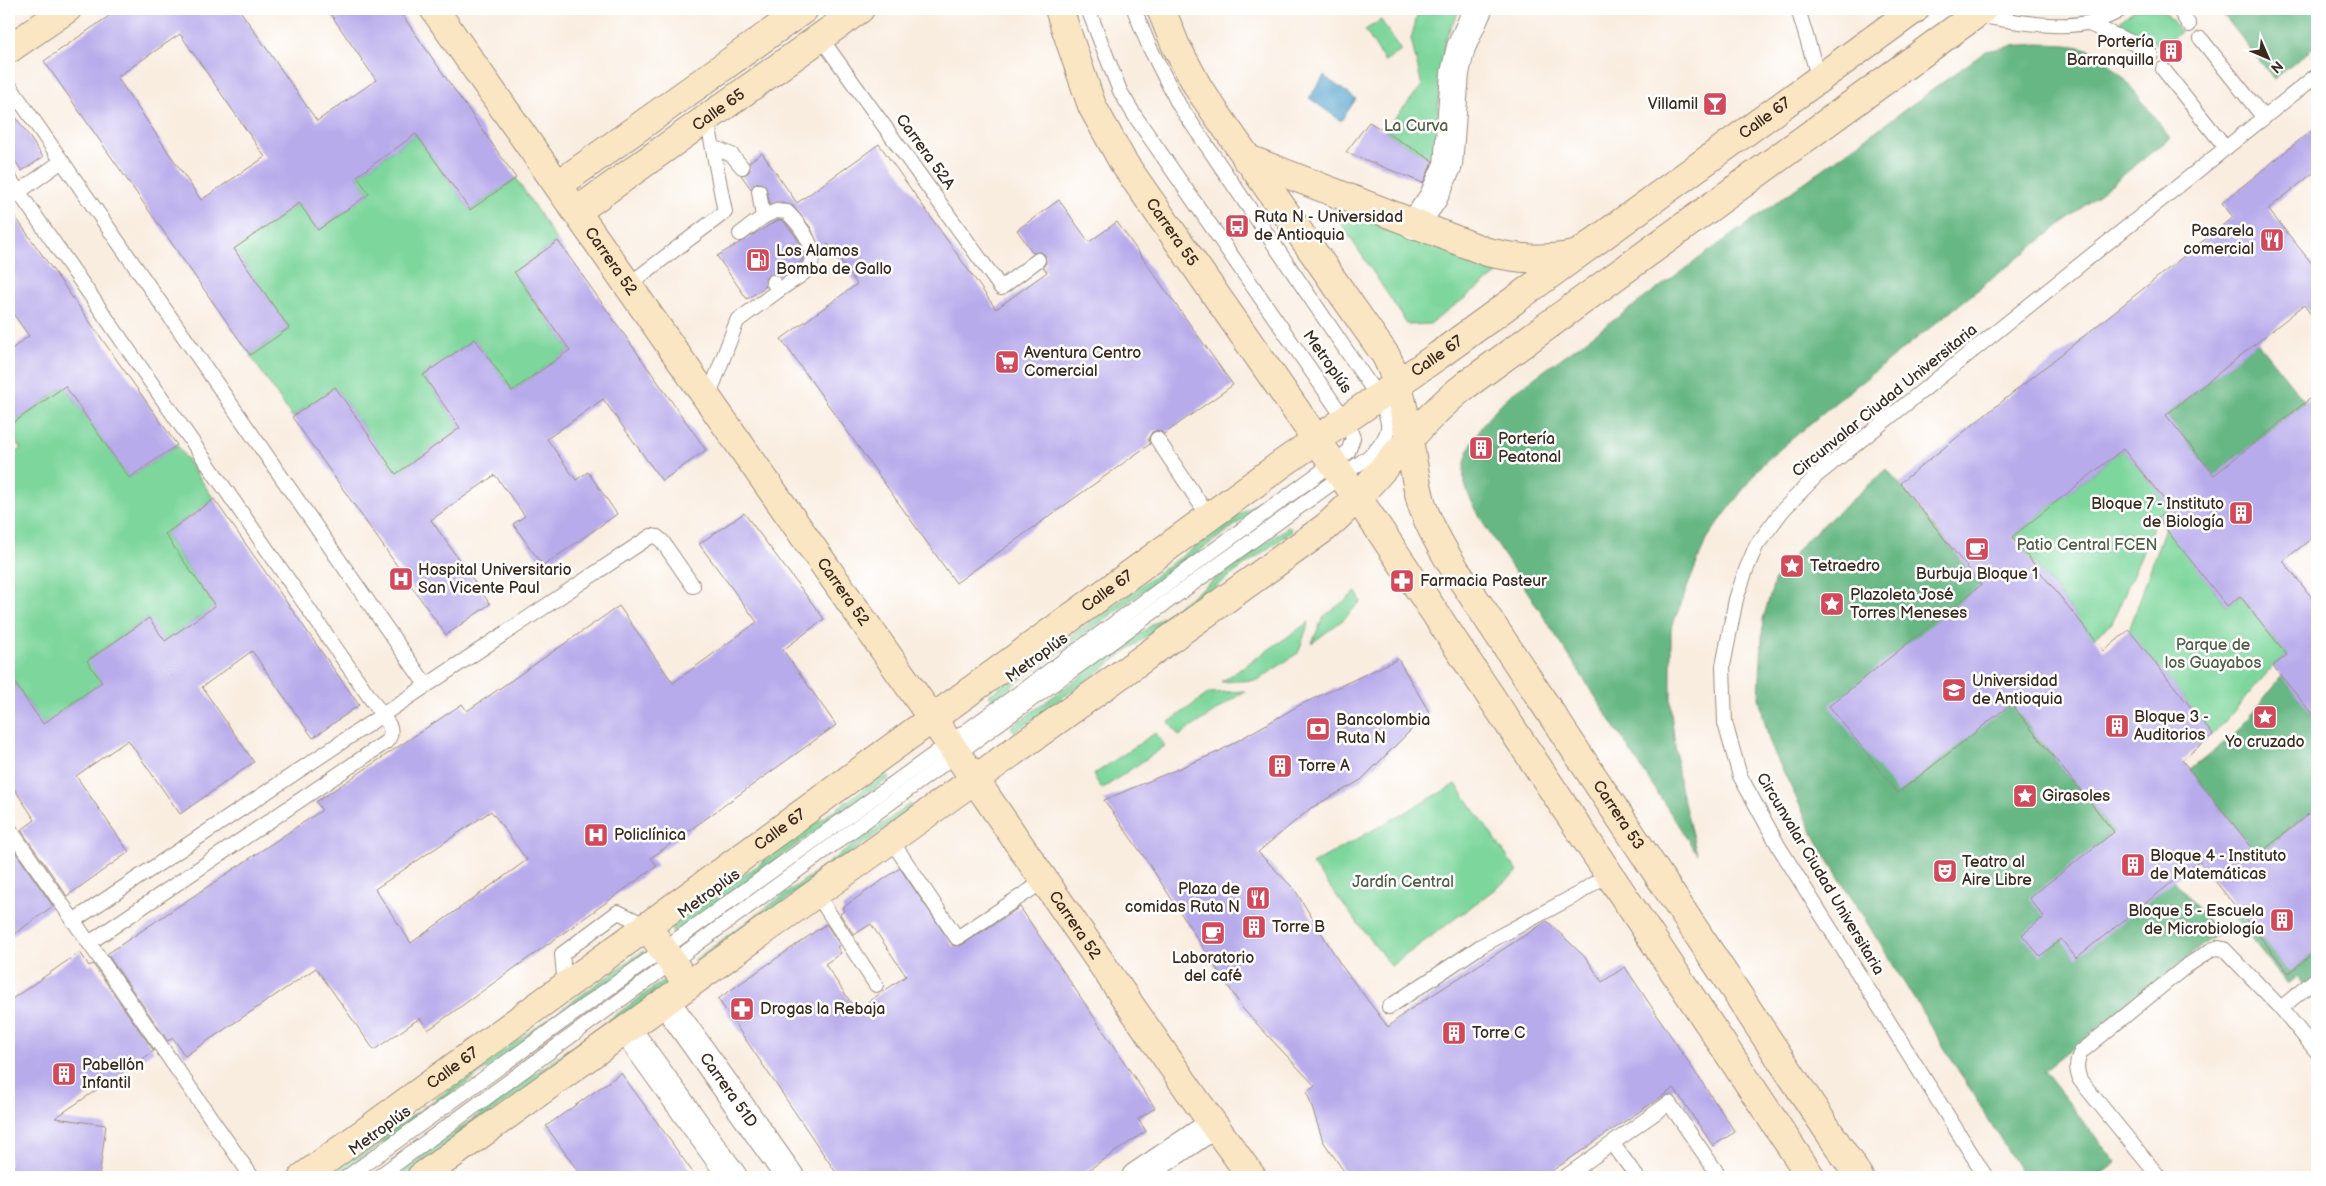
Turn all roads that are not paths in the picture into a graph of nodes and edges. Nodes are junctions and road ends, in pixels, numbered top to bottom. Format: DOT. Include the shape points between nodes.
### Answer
graph roads {
  1 [pos="67,9"];
  2 [pos="434,9"];
  3 [pos="804,9"];
  4 [pos="860,9"];
  5 [pos="1059,9"];
  6 [pos="1088,9"];
  7 [pos="1134,9"];
  8 [pos="1161,9"];
  9 [pos="1478,9"];
  10 [pos="1798,9"];
  11 [pos="1915,9"];
  12 [pos="2122,9"];
  13 [pos="2179,9"];
  14 [pos="1978,12"];
  15 [pos="2089,24"];
  16 [pos="2189,25"];
  17 [pos="820,37"];
  18 [pos="2200,40"];
  19 [pos="9,49"];
  20 [pos="2151,55"];
  21 [pos="2163,69"];
  22 [pos="2317,75"];
  23 [pos="1819,79"];
  24 [pos="9,84"];
  25 [pos="707,118"];
  26 [pos="2264,118"];
  27 [pos="713,147"];
  28 [pos="2226,148"];
  29 [pos="1246,158"];
  30 [pos="62,161"];
  31 [pos="742,167"];
  32 [pos="9,178"];
  33 [pos="558,185"];
  34 [pos="759,191"];
  35 [pos="14,195"];
  36 [pos="577,212"];
  37 [pos="725,212"];
  38 [pos="762,217"];
  39 [pos="1414,225"];
  40 [pos="1577,255"];
  41 [pos="1038,260"];
  42 [pos="628,285"];
  43 [pos="1388,390"];
  44 [pos="708,398"];
  45 [pos="1345,419"];
  46 [pos="1157,439"];
  47 [pos="1317,439"];
  48 [pos="1409,440"];
  49 [pos="1344,478"];
  50 [pos="1210,516"];
  51 [pos="693,586"];
  52 [pos="426,685"];
  53 [pos="382,714"];
  54 [pos="932,719"];
  55 [pos="953,748"];
  56 [pos="974,780"];
  57 [pos="9,828"];
  58 [pos="891,840"];
  59 [pos="1608,873"];
  60 [pos="1044,881"];
  61 [pos="816,894"];
  62 [pos="73,920"];
  63 [pos="647,926"];
  64 [pos="89,943"];
  65 [pos="668,955"];
  66 [pos="2317,978"];
  67 [pos="688,985"];
  68 [pos="876,985"];
  69 [pos="666,1002"];
  70 [pos="1389,1007"];
  71 [pos="2281,1008"];
  72 [pos="627,1030"];
  73 [pos="2317,1052"];
  74 [pos="1213,1125"];
  75 [pos="1613,1144"];
  76 [pos="252,1177"];
  77 [pos="302,1177"];
  78 [pos="347,1177"];
  79 [pos="378,1177"];
  80 [pos="421,1177"];
  81 [pos="733,1177"];
  82 [pos="790,1177"];
  83 [pos="1136,1177"];
  84 [pos="1252,1177"];
  85 [pos="1565,1177"];
  86 [pos="1637,1177"];
  87 [pos="1720,1177"];
  88 [pos="1811,1177"];
  89 [pos="1859,1177"];
  90 [pos="1986,1177"];
  91 [pos="2160,1177"];
  1 -- 19 [label="main road"];
  2 -- 33 [label="main road, Carrera 52"];
  3 -- 33 [label="main road, Calle 65"];
  4 -- 17 [label="main road, Calle 65"];
  5 -- 47 [label="main road, Carrera 55" via="1092,106 1123,162"];
  6 -- 45 [label="lane, Metroplús" via="1120,91 1139,123"];
  7 -- 43 [label="lane, Metroplús" via="1179,105"];
  8 -- 29 [label="main road" via="1188,70"];
  9 -- 39 [label="street" via="1461,47 1454,73 1448,164 1433,198"];
  10 -- 23 [label="lane"];
  11 -- 23 [label="main road, Calle 67"];
  12 -- 15 [label="lane"];
  13 -- 16 [label="lane"];
  14 -- 15 [label="lane" via="2064,26"];
  14 -- 48 [label="main road" via="1466,385"];
  15 -- 20 [label="lane" via="2133,43"];
  17 -- 25 [label="main road, Calle 65"];
  17 -- 41 [label="lane, Carrera 52A" via="1001,288"];
  18 -- 26 [label="lane"];
  21 -- 28 [label="lane"];
  22 -- 26 [label="lane, Circunvalar Ciudad Universitaria"];
  23 -- 40 [label="main road, Calle 67"];
  24 -- 30 [label="lane"];
  25 -- 27 [label="lane"];
  25 -- 36 [label="main road, Calle 65"];
  26 -- 28 [label="lane, Circunvalar Ciudad Universitaria"];
  27 -- 31 [label="lane" via="732,155"];
  27 -- 37 [label="lane"];
  28 -- 90 [label="lane, Circunvalar Ciudad Universitaria" via="1816,476 1783,510 1756,546 1736,599 1723,666 1726,723 1740,776 1779,846"];
  29 -- 39 [label="main road"];
  29 -- 43 [label="main road" via="1386,356"];
  30 -- 35 [label="lane"];
  30 -- 52 [label="lane"];
  32 -- 35 [label="lane"];
  33 -- 36 [label="main road, Carrera 52"];
  34 -- 38 [label="lane"];
  35 -- 53 [label="lane"];
  36 -- 42 [label="main road, Carrera 52"];
  37 -- 38 [label="lane" via="741,236"];
  37 -- 42 [label="lane"];
  38 -- 44 [label="lane" via="776,211 787,212 809,241 812,261 806,271 776,286 737,321"];
  39 -- 40 [label="main road" via="1465,245 1507,256 1548,260"];
  40 -- 43 [label="main road, Calle 67"];
  42 -- 44 [label="main road, Carrera 52"];
  43 -- 45 [label="main road, Calle 67"];
  43 -- 48 [label="main road, Carrera 53"];
  43 -- 49 [label="lane, Metroplús" via="1386,437"];
  44 -- 54 [label="main road, Carrera 52"];
  45 -- 47 [label="main road, Calle 67"];
  45 -- 49 [label="lane, Metroplús" via="1352,432 1352,444"];
  46 -- 50 [label="lane"];
  47 -- 49 [label="main road, Carrera 55"];
  47 -- 50 [label="main road, Calle 67"];
  48 -- 49 [label="main road"];
  48 -- 89 [label="main road, Carrera 53" via="1422,504 1450,563"];
  49 -- 55 [label="lane, Metroplús"];
  49 -- 56 [label="main road" via="1326,527"];
  49 -- 59 [label="main road"];
  50 -- 54 [label="main road, Calle 67"];
  51 -- 52 [label="lane" via="662,541 651,536"];
  52 -- 53 [label="lane"];
  53 -- 62 [label="lane"];
  53 -- 64 [label="lane" via="391,731 386,742"];
  54 -- 55 [label="main road, Carrera 52"];
  54 -- 63 [label="main road, Calle 67"];
  55 -- 56 [label="main road, Carrera 52"];
  55 -- 65 [label="lane, Metroplús"];
  56 -- 58 [label="main road"];
  56 -- 60 [label="main road, Carrera 52"];
  57 -- 62 [label="lane"];
  58 -- 60 [label="lane" via="957,938"];
  58 -- 61 [label="main road"];
  59 -- 70 [label="lane" via="1578,894 1481,946"];
  59 -- 88 [label="main road"];
  60 -- 74 [label="main road, Carrera 52"];
  61 -- 67 [label="main road"];
  61 -- 68 [label="lane"];
  62 -- 64 [label="lane"];
  63 -- 65 [label="main road"];
  63 -- 77 [label="main road, Calle 67"];
  64 -- 76 [label="lane"];
  65 -- 67 [label="main road"];
  65 -- 78 [label="lane, Metroplús"];
  65 -- 79 [label="lane, Metroplús"];
  66 -- 71 [label="lane"];
  67 -- 69 [label="main road"];
  69 -- 72 [label="main road"];
  69 -- 82 [label="street, Carrera 51D"];
  71 -- 73 [label="lane"];
  71 -- 91 [label="lane" via="2229,953 2217,948 2185,967 2081,1052 2076,1070 2080,1080"];
  72 -- 80 [label="main road"];
  72 -- 81 [label="street"];
  74 -- 83 [label="street"];
  74 -- 84 [label="main road, Carrera 52"];
  75 -- 85 [label="lane"];
  75 -- 86 [label="lane"];
  75 -- 87 [label="lane" via="1669,1103"];
}
